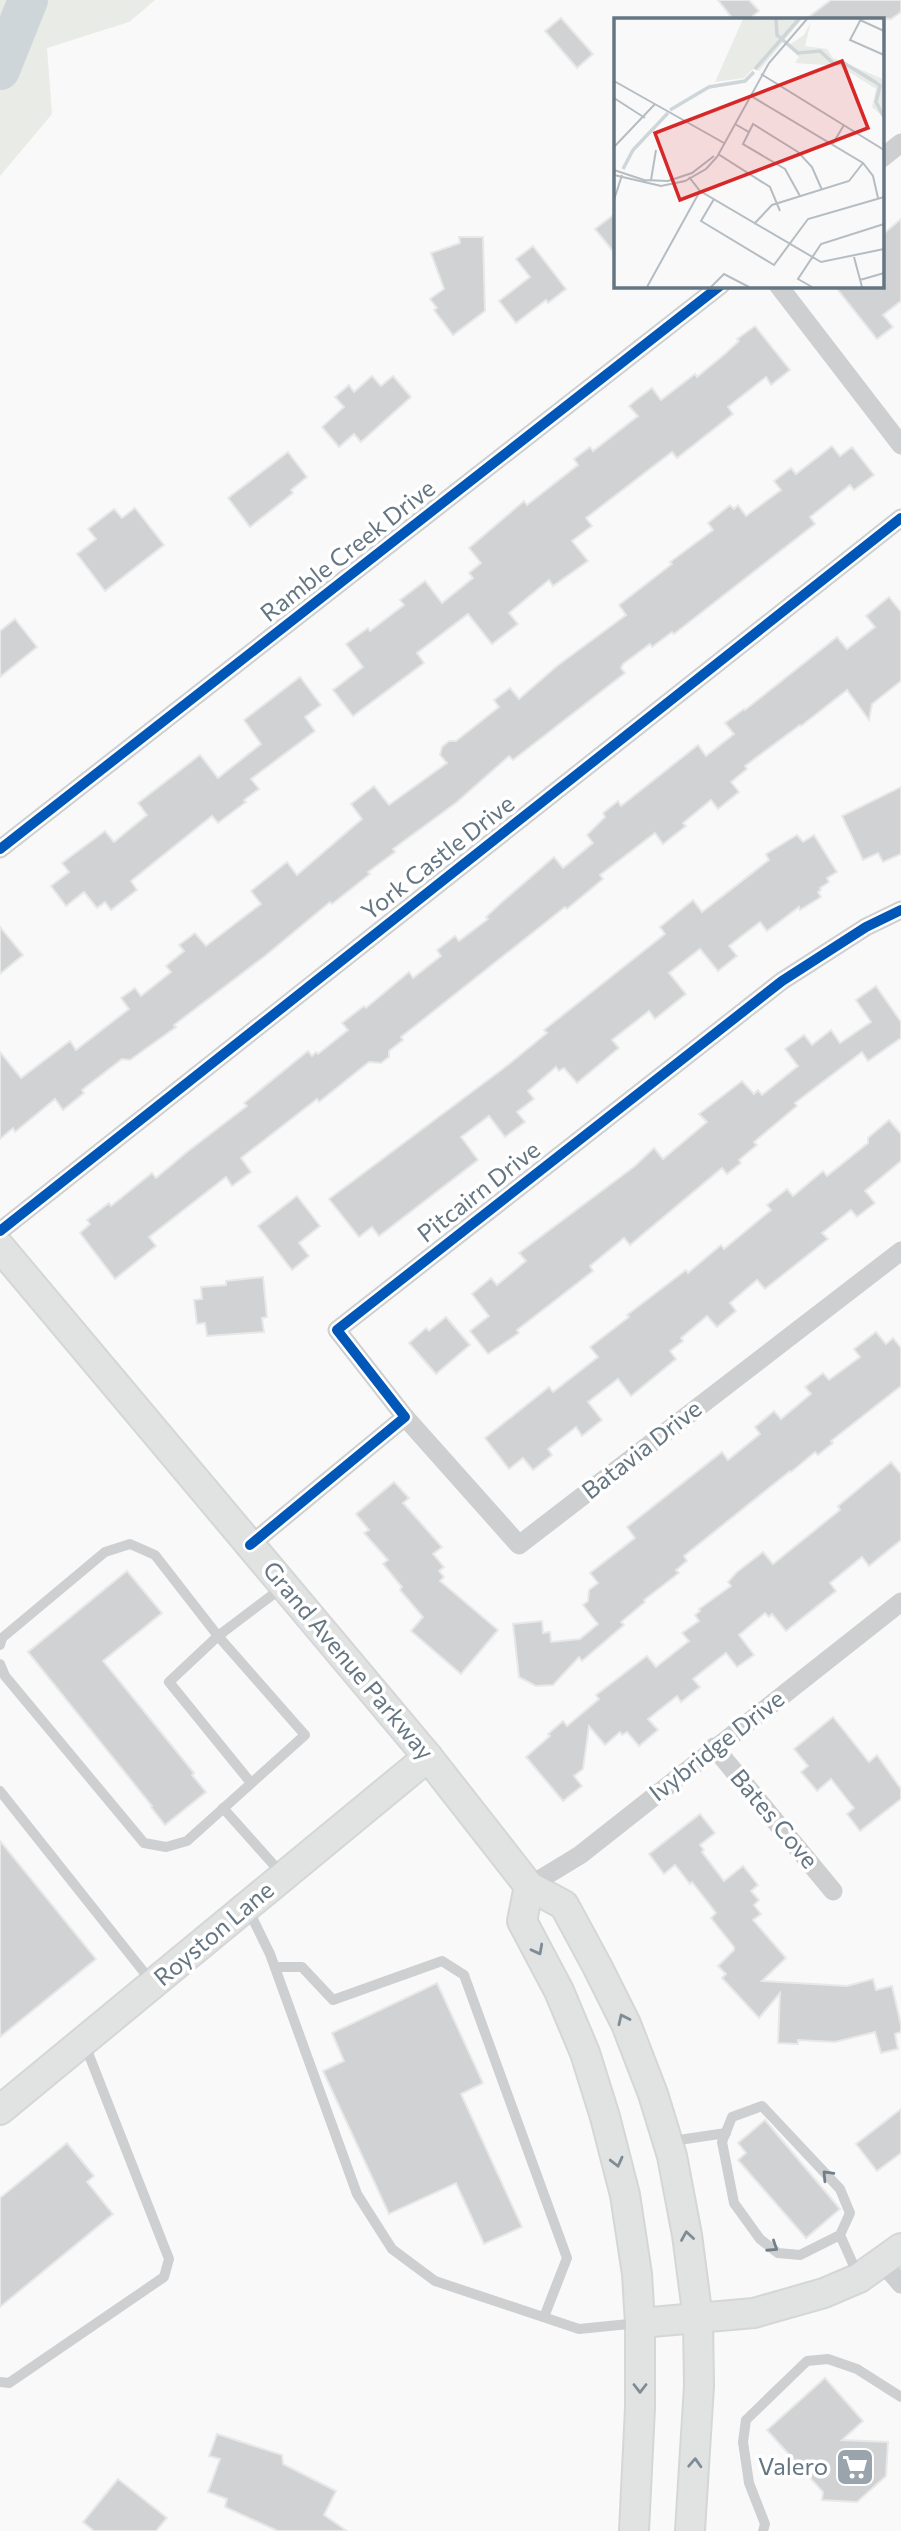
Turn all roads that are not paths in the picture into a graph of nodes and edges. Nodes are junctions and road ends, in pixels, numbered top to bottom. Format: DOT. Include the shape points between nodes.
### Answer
graph roads {
  1 [pos="901,143"];
  2 [pos="884,156"];
  3 [pos="718,287"];
  4 [pos="780,287"];
  5 [pos="901,445"];
  6 [pos="901,518"];
  7 [pos="0,849"];
  8 [pos="901,910"];
  9 [pos="0,1231"];
  10 [pos="0,1247"];
  11 [pos="901,1251"];
  12 [pos="405,1417"];
  13 [pos="250,1545"];
  14 [pos="285,1586"];
  15 [pos="901,1601"];
  16 [pos="218,1636"];
  17 [pos="0,1645"];
  18 [pos="0,1664"];
  19 [pos="714,1747"];
  20 [pos="428,1757"];
  21 [pos="251,1783"];
  22 [pos="0,1791"];
  23 [pos="223,1808"];
  24 [pos="284,1876"];
  25 [pos="529,1886"];
  26 [pos="833,1891"];
  27 [pos="247,1906"];
  28 [pos="275,1967"];
  29 [pos="153,1984"];
  30 [pos="84,2041"];
  31 [pos="0,2110"];
  32 [pos="726,2133"];
  33 [pos="668,2141"];
  34 [pos="840,2235"];
  35 [pos="892,2256"];
  36 [pos="859,2278"];
  37 [pos="901,2284"];
  38 [pos="544,2317"];
  39 [pos="698,2319"];
  40 [pos="640,2323"];
  41 [pos="0,2382"];
  42 [pos="901,2397"];
  43 [pos="634,2531"];
  44 [pos="690,2531"];
  45 [pos="764,2531"];
  1 -- 2 [label="street"];
  3 -- 7 [label="street, Ramble Creek Drive"];
  4 -- 5 [label="street"];
  6 -- 9 [label="street, York Castle Drive"];
  8 -- 12 [label="street, Pitcairn Drive" via="782,981 337,1330"];
  10 -- 13 [label="main road, Grand Avenue Parkway"];
  11 -- 12 [label="street, Batavia Drive" via="519,1545"];
  12 -- 13 [label="street"];
  13 -- 14 [label="main road, Grand Avenue Parkway"];
  14 -- 16 [label="lane"];
  14 -- 20 [label="main road, Grand Avenue Parkway"];
  15 -- 19 [label="street, Ivybridge Drive"];
  16 -- 17 [label="lane" via="155,1555 130,1544 105,1552 2,1638"];
  16 -- 21 [label="lane" via="169,1682"];
  16 -- 21 [label="lane" via="305,1735"];
  18 -- 23 [label="lane" via="5,1676 144,1843 166,1847 187,1840"];
  19 -- 25 [label="street, Ivybridge Drive" via="580,1855"];
  19 -- 26 [label="street, Bates Cove"];
  20 -- 24 [label="main road, Royston Lane"];
  20 -- 25 [label="main road, Grand Avenue Parkway"];
  21 -- 23 [label="lane"];
  22 -- 29 [label="lane"];
  23 -- 24 [label="lane"];
  24 -- 27 [label="main road, Royston Lane"];
  33 -- 25 [label="main road, Grand Avenue Parkway, one-way" via="625,2024 564,1905"];
  25 -- 40 [label="main road, one-way" via="522,1921 585,2053 622,2182"];
  27 -- 28 [label="lane"];
  27 -- 29 [label="main road, Royston Lane"];
  28 -- 38 [label="lane" via="357,2194 392,2249 435,2281"];
  28 -- 38 [label="lane" via="302,1967 333,2000 442,1961 464,1975 568,2258"];
  29 -- 30 [label="main road, Royston Lane"];
  30 -- 31 [label="main road, Royston Lane"];
  30 -- 41 [label="lane" via="169,2259 164,2277 9,2383"];
  32 -- 33 [label="lane"];
  32 -- 34 [label="lane, one-way" via="722,2142 734,2203 760,2239 778,2253 800,2255"];
  34 -- 32 [label="lane, one-way" via="850,2213 840,2189 762,2106 732,2117"];
  39 -- 33 [label="main road, Grand Avenue Parkway, one-way"];
  34 -- 36 [label="lane"];
  35 -- 36 [label="main road"];
  35 -- 37 [label="street"];
  36 -- 39 [label="main road" via="754,2313"];
  38 -- 40 [label="lane" via="579,2329"];
  39 -- 40 [label="main road"];
  44 -- 39 [label="main road, Grand Avenue Parkway, one-way" via="699,2386"];
  40 -- 43 [label="main road, one-way"];
  42 -- 45 [label="lane" via="857,2369 828,2359 807,2361 746,2420 743,2442 749,2483"];
}
